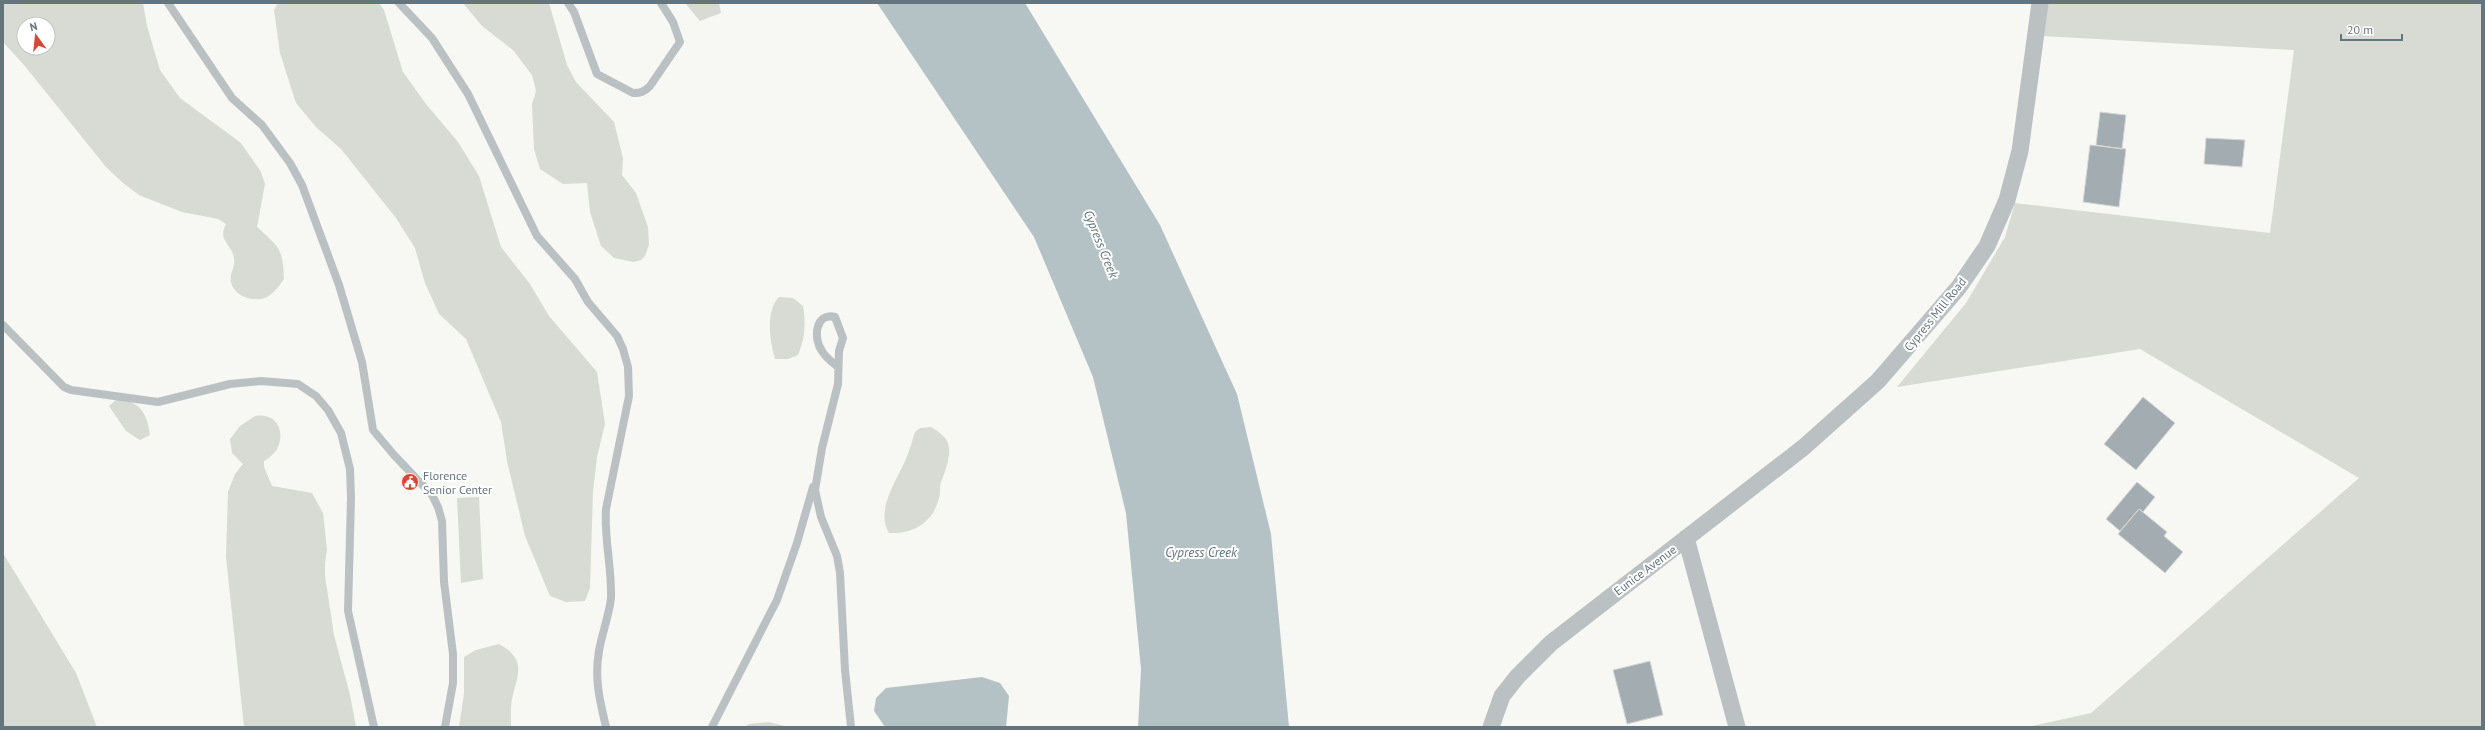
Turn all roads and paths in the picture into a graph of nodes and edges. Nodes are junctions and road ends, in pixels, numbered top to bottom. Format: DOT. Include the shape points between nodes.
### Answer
graph roads {
  1 [pos="168,3"];
  2 [pos="399,3"];
  3 [pos="568,3"];
  4 [pos="661,3"];
  5 [pos="2040,3"];
  6 [pos="3,325"];
  7 [pos="838,367"];
  8 [pos="815,478"];
  9 [pos="1686,538"];
  10 [pos="374,727"];
  11 [pos="445,727"];
  12 [pos="606,727"];
  13 [pos="712,727"];
  14 [pos="851,727"];
  15 [pos="1491,727"];
  16 [pos="1737,727"];
  1 -- 11 [label="lane" via="232,98 262,125 290,163 302,185 339,285 362,362 373,430 432,495 438,507 442,521 444,582 453,654 453,683"];
  2 -- 12 [label="lane" via="432,38 468,94 537,236 575,280 588,302 617,336 623,348 628,367 629,396 606,509 605,526 611,575 610,599 599,651 596,682"];
  3 -- 4 [label="lane" via="574,12 596,74 633,93 644,92 650,86 680,42 673,22"];
  5 -- 9 [label="street, Cypress Mill Road" via="2020,151 2007,200 1987,246 1959,287 1878,381 1804,447"];
  6 -- 10 [label="lane" via="64,387 71,390 158,402 230,384 262,381 298,384 316,396 328,410 341,433 350,469 348,611"];
  7 -- 7 [label="lane" via="842,332 835,317 830,316 822,319 817,332 821,351"];
  7 -- 8 [label="lane" via="838,384"];
  8 -- 13 [label="lane" via="797,543 777,600"];
  8 -- 14 [label="lane" via="817,502 837,556 840,573"];
  9 -- 15 [label="street, Eunice Avenue" via="1551,643 1502,696"];
  9 -- 16 [label="street, Eunice Avenue"];
}
